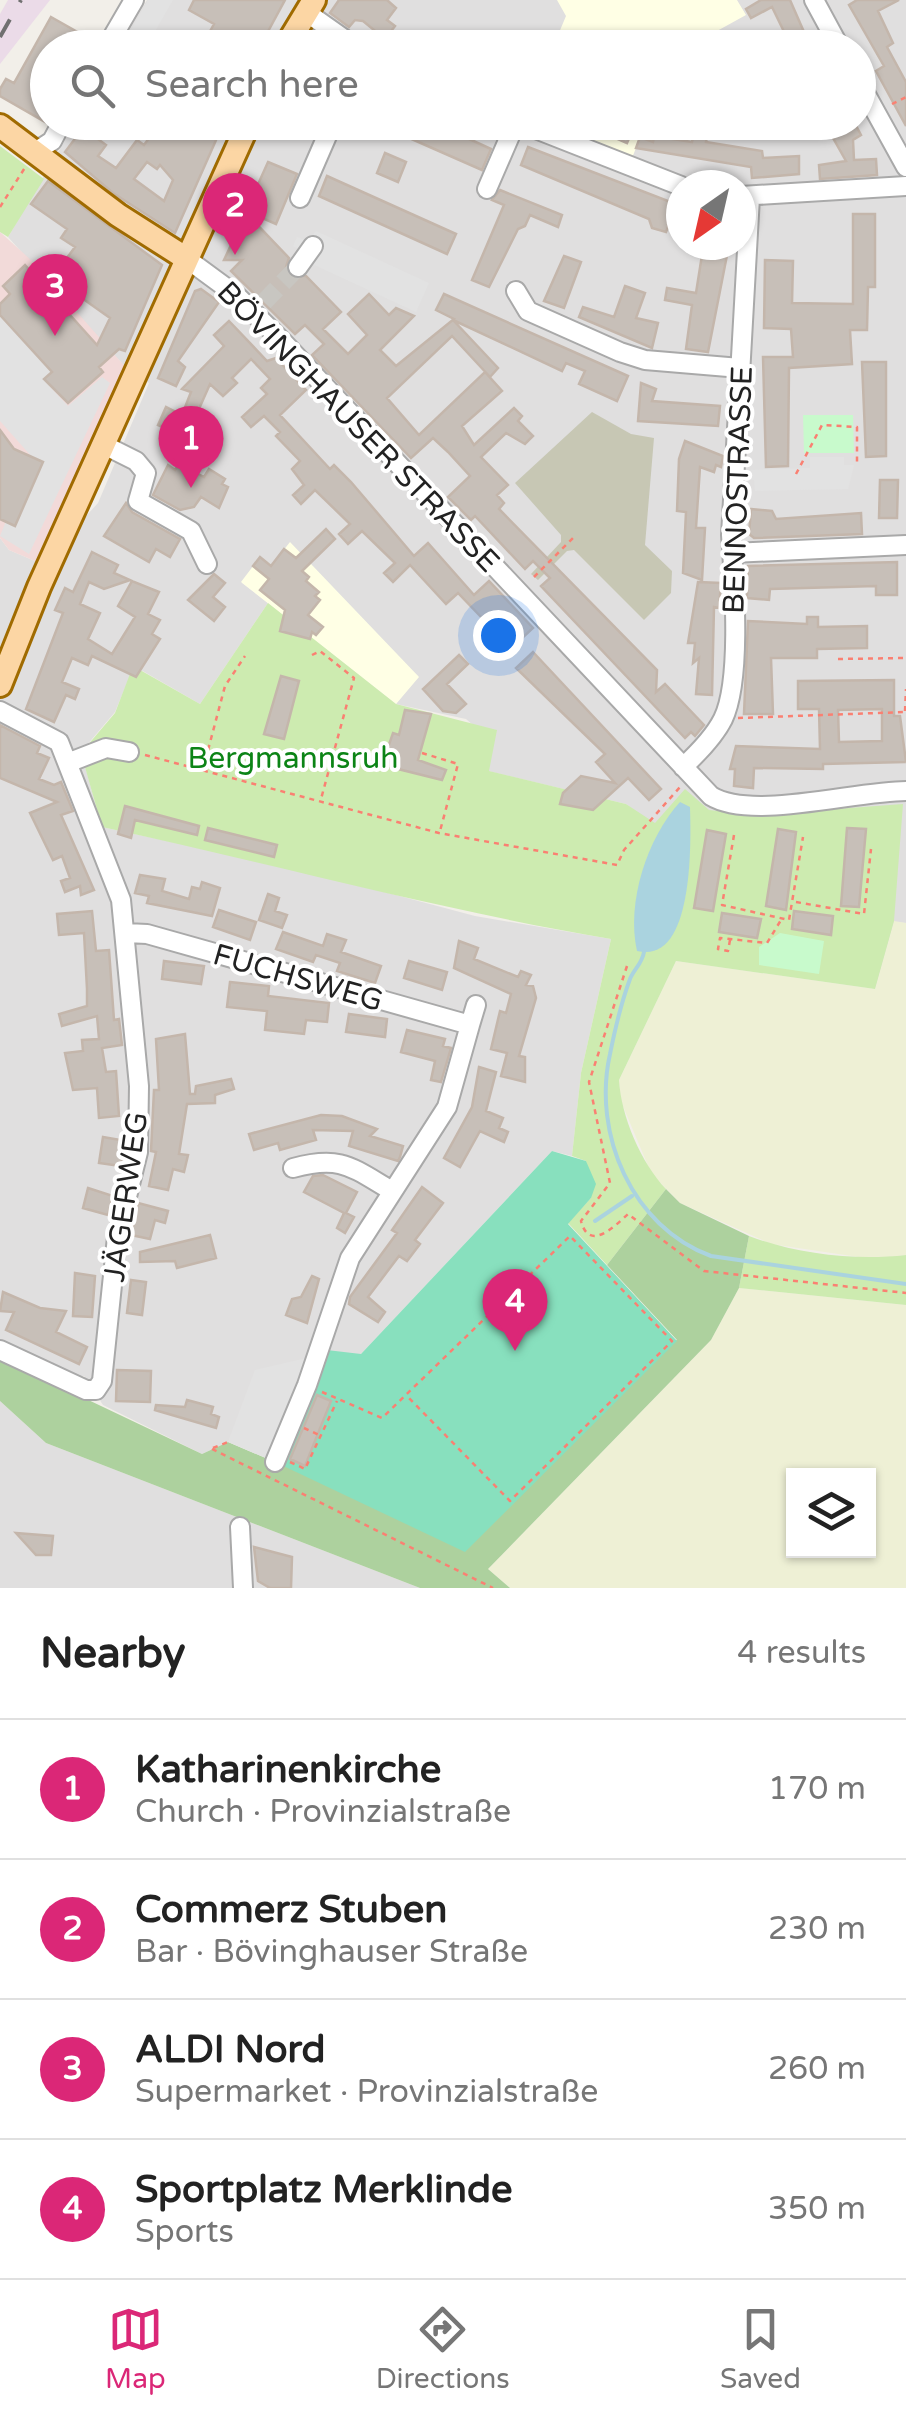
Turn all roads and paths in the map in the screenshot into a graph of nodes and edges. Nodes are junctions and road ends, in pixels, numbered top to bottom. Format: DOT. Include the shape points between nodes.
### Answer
graph roads {
  1 [pos="134,0"];
  2 [pos="814,0"];
  3 [pos="310,6"];
  4 [pos="116,30"];
  5 [pos="296,30"];
  6 [pos="337,30"];
  7 [pos="830,30"];
  8 [pos="906,96"];
  9 [pos="892,104"];
  10 [pos="876,113"];
  11 [pos="0,126"];
  12 [pos="53,140"];
  13 [pos="241,140"];
  14 [pos="325,140"];
  15 [pos="509,140"];
  16 [pos="563,140"];
  17 [pos="35,152"];
  18 [pos="906,167"];
  19 [pos="666,180"];
  20 [pos="906,186"];
  21 [pos="487,189"];
  22 [pos="756,196"];
  23 [pos="300,198"];
  24 [pos="0,207"];
  25 [pos="313,246"];
  26 [pos="187,258"];
  27 [pos="744,260"];
  28 [pos="298,267"];
  29 [pos="516,291"];
  30 [pos="740,368"];
  31 [pos="104,445"];
  32 [pos="857,466"];
  33 [pos="796,474"];
  34 [pos="576,535"];
  35 [pos="906,545"];
  36 [pos="732,553"];
  37 [pos="207,564"];
  38 [pos="534,577"];
  39 [pos="312,655"];
  40 [pos="244,656"];
  41 [pos="906,658"];
  42 [pos="838,659"];
  43 [pos="0,685"];
  44 [pos="906,689"];
  45 [pos="0,711"];
  46 [pos="906,712"];
  47 [pos="724,714"];
  48 [pos="129,752"];
  49 [pos="422,752"];
  50 [pos="70,762"];
  51 [pos="202,770"];
  52 [pos="687,771"];
  53 [pos="906,791"];
  54 [pos="321,801"];
  55 [pos="439,833"];
  56 [pos="734,835"];
  57 [pos="803,837"];
  58 [pos="871,849"];
  59 [pos="794,902"];
  60 [pos="781,918"];
  61 [pos="126,933"];
  62 [pos="730,940"];
  63 [pos="627,966"];
  64 [pos="476,1005"];
  65 [pos="470,1025"];
  66 [pos="294,1168"];
  67 [pos="392,1191"];
  68 [pos="906,1293"];
  69 [pos="0,1350"];
  70 [pos="307,1385"];
  71 [pos="406,1395"];
  72 [pos="338,1400"];
  73 [pos="301,1426"];
  74 [pos="321,1436"];
  75 [pos="228,1442"];
  76 [pos="282,1462"];
  77 [pos="240,1527"];
  78 [pos="243,1588"];
  79 [pos="494,1588"];
  1 -- 4 [label="street"];
  2 -- 7 [label="street"];
  3 -- 5 [label="main road"];
  3 -- 6 [label="street"];
  8 -- 9 [label="path"];
  10 -- 18 [label="street"];
  11 -- 17 [label="main road, BÖVINGHAUSER STRASSE"];
  12 -- 17 [label="street"];
  13 -- 26 [label="main road"];
  14 -- 23 [label="street"];
  15 -- 21 [label="street"];
  16 -- 19 [label="street"];
  17 -- 24 [label="path"];
  17 -- 26 [label="main road, BÖVINGHAUSER STRASSE"];
  20 -- 22 [label="street"];
  25 -- 28 [label="street"];
  26 -- 31 [label="main road"];
  26 -- 52 [label="street, BÖVINGHAUSER STRASSE" via="259,307"];
  27 -- 30 [label="street, BENNOSTRASSE"];
  29 -- 30 [label="street" via="528,311 620,352"];
  30 -- 36 [label="street, BENNOSTRASSE"];
  31 -- 37 [label="street" via="146,473 138,500 192,531"];
  31 -- 43 [label="main road"];
  32 -- 33 [label="path" via="857,427 822,425"];
  34 -- 38 [label="path"];
  35 -- 36 [label="street"];
  36 -- 47 [label="street, BENNOSTRASSE" via="736,584"];
  39 -- 54 [label="path" via="320,651 354,678"];
  40 -- 51 [label="path" via="225,686"];
  41 -- 42 [label="path"];
  44 -- 46 [label="path"];
  45 -- 50 [label="street" via="47,732"];
  46 -- 47 [label="path"];
  47 -- 52 [label="street"];
  48 -- 50 [label="street" via="106,748"];
  48 -- 51 [label="path"];
  49 -- 55 [label="path" via="458,764"];
  50 -- 61 [label="street, JÄGERWEG" via="116,882"];
  51 -- 54 [label="path"];
  52 -- 53 [label="street, BÖVINGHAUSER STRASSE" via="725,804"];
  52 -- 55 [label="path" via="617,865"];
  54 -- 55 [label="path"];
  56 -- 60 [label="path" via="722,904"];
  57 -- 59 [label="path"];
  58 -- 59 [label="path" via="864,914"];
  59 -- 60 [label="path" via="789,920"];
  60 -- 62 [label="path" via="768,944"];
  61 -- 65 [label="street, FUCHSWEG"];
  61 -- 69 [label="street, JÄGERWEG" via="141,1121 117,1237 106,1368 96,1390"];
  63 -- 68 [label="path" via="589,1082 610,1183 580,1220 584,1231 603,1236 628,1214 704,1271"];
  64 -- 65 [label="street"];
  65 -- 67 [label="street" via="448,1107"];
  66 -- 67 [label="street" via="325,1160"];
  67 -- 70 [label="street" via="350,1258"];
  70 -- 72 [label="path"];
  70 -- 76 [label="street"];
  71 -- 71 [label="path" via="570,1236 672,1341 510,1500"];
  71 -- 72 [label="path" via="382,1418"];
  72 -- 74 [label="path"];
  73 -- 74 [label="path"];
  74 -- 76 [label="path" via="305,1469"];
  75 -- 79 [label="path" via="212,1449"];
  77 -- 78 [label="street"];
}
